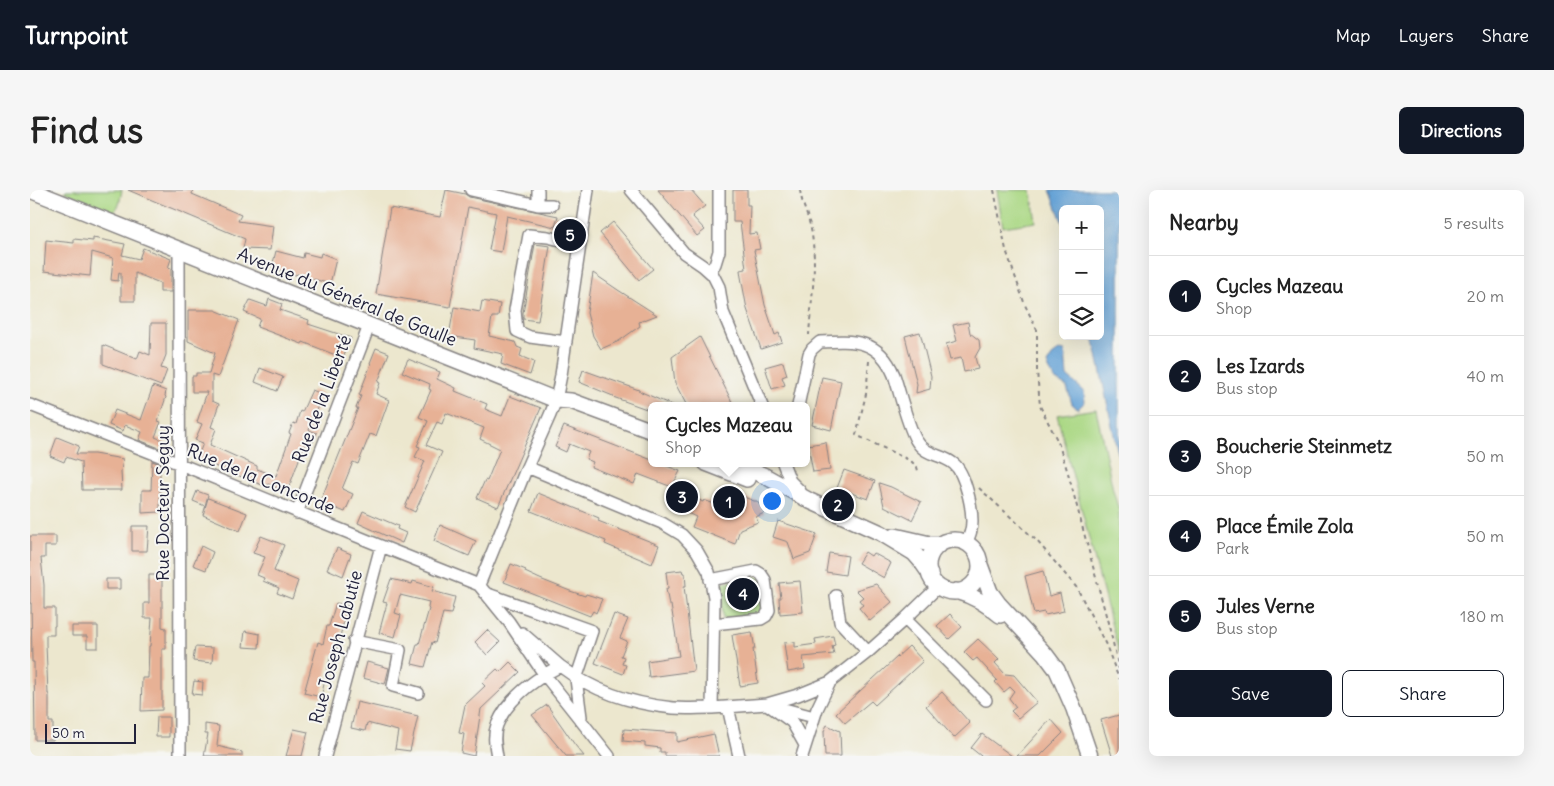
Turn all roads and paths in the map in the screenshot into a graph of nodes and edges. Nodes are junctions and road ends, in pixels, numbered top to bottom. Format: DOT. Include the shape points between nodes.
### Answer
graph roads {
  1 [pos="30,190"];
  2 [pos="471,190"];
  3 [pos="538,190"];
  4 [pos="588,190"];
  5 [pos="632,190"];
  6 [pos="719,190"];
  7 [pos="800,190"];
  8 [pos="994,190"];
  9 [pos="489,192"];
  10 [pos="538,205"];
  11 [pos="552,205"];
  12 [pos="580,245"];
  13 [pos="182,251"];
  14 [pos="710,271"];
  15 [pos="369,326"];
  16 [pos="566,342"];
  17 [pos="816,346"];
  18 [pos="871,346"];
  19 [pos="556,400"];
  20 [pos="760,402"];
  21 [pos="799,402"];
  22 [pos="30,405"];
  23 [pos="648,430"];
  24 [pos="648,440"];
  25 [pos="180,464"];
  26 [pos="526,467"];
  27 [pos="716,467"];
  28 [pos="744,467"];
  29 [pos="785,467"];
  30 [pos="918,471"];
  31 [pos="961,472"];
  32 [pos="810,502"];
  33 [pos="297,513"];
  34 [pos="881,533"];
  35 [pos="966,543"];
  36 [pos="940,544"];
  37 [pos="380,546"];
  38 [pos="980,565"];
  39 [pos="710,580"];
  40 [pos="934,580"];
  41 [pos="482,589"];
  42 [pos="956,591"];
  43 [pos="836,596"];
  44 [pos="905,619"];
  45 [pos="509,622"];
  46 [pos="713,624"];
  47 [pos="354,641"];
  48 [pos="1034,642"];
  49 [pos="868,652"];
  50 [pos="560,666"];
  51 [pos="1119,669"];
  52 [pos="544,674"];
  53 [pos="576,678"];
  54 [pos="1119,679"];
  55 [pos="830,682"];
  56 [pos="418,694"];
  57 [pos="986,700"];
  58 [pos="767,704"];
  59 [pos="728,707"];
  60 [pos="712,708"];
  61 [pos="814,717"];
  62 [pos="581,719"];
  63 [pos="803,750"];
  64 [pos="180,756"];
  65 [pos="325,756"];
  66 [pos="497,756"];
  67 [pos="609,756"];
  68 [pos="739,756"];
  69 [pos="1090,756"];
  1 -- 13 [label="main road, Avenue du Général de Gaulle"];
  2 -- 9 [label="street"];
  3 -- 10 [label="street"];
  4 -- 12 [label="street"];
  5 -- 14 [label="street" via="684,253"];
  6 -- 14 [label="street" via="719,251"];
  7 -- 17 [label="path" via="812,233 814,263 808,343"];
  8 -- 51 [label="path" via="1006,250 1036,330 1040,406 1058,442 1068,473"];
  9 -- 10 [label="street"];
  10 -- 11 [label="street"];
  12 -- 16 [label="street"];
  12 -- 16 [label="street" via="529,234 515,310 516,331 530,337"];
  13 -- 15 [label="main road, Avenue du Général de Gaulle"];
  13 -- 25 [label="street, Rue Docteur Seguy" via="179,257"];
  14 -- 20 [label="street" via="719,287 723,312"];
  15 -- 19 [label="main road, Avenue du Général de Gaulle"];
  15 -- 33 [label="street, Rue de la Liberté"];
  16 -- 19 [label="street"];
  17 -- 18 [label="street" via="850,341"];
  17 -- 21 [label="street" via="807,361"];
  18 -- 30 [label="path" via="866,394 856,435 912,461"];
  18 -- 31 [label="street" via="890,364 911,428 920,445 955,465"];
  19 -- 23 [label="main road, Avenue du Général de Gaulle" via="571,401"];
  19 -- 24 [label="main road" via="568,410"];
  19 -- 26 [label="street"];
  22 -- 25 [label="street, Rue de la Concorde"];
  25 -- 33 [label="street, Rue de la Concorde"];
  25 -- 64 [label="street, Rue Docteur Seguy"];
  26 -- 39 [label="street" via="662,523 682,535 697,551"];
  26 -- 41 [label="street"];
  27 -- 32 [label="main road"];
  28 -- 32 [label="main road"];
  29 -- 32 [label="street" via="790,481"];
  31 -- 35 [label="street" via="971,507 972,523"];
  31 -- 54 [label="path" via="1036,541 1077,588"];
  32 -- 34 [label="main road"];
  33 -- 37 [label="street, Rue de la Concorde"];
  34 -- 36 [label="main road"];
  34 -- 40 [label="main road" via="914,553"];
  35 -- 36 [label="main road" via="953,540"];
  35 -- 38 [label="main road" via="976,552"];
  36 -- 40 [label="main road" via="929,557 928,566"];
  37 -- 41 [label="street, Rue de la Concorde"];
  37 -- 47 [label="street, Rue Joseph Labutie"];
  38 -- 42 [label="main road" via="975,580"];
  38 -- 48 [label="main road" via="990,592"];
  39 -- 46 [label="street" via="714,597"];
  39 -- 46 [label="street" via="756,571 765,580 769,610 761,619"];
  40 -- 42 [label="main road" via="944,589"];
  40 -- 44 [label="street"];
  41 -- 45 [label="street"];
  41 -- 53 [label="street, Rue de la Concorde" via="592,630"];
  42 -- 48 [label="main road" via="981,600"];
  43 -- 49 [label="street" via="840,622"];
  44 -- 49 [label="street"];
  44 -- 57 [label="street"];
  45 -- 50 [label="street"];
  45 -- 52 [label="street"];
  46 -- 60 [label="street"];
  47 -- 56 [label="street" via="400,650 393,686"];
  47 -- 65 [label="street, Rue Joseph Labutie"];
  48 -- 69 [label="main road" via="1057,670 1066,688"];
  49 -- 55 [label="street"];
  50 -- 52 [label="street"];
  50 -- 53 [label="street"];
  52 -- 62 [label="street"];
  52 -- 66 [label="street" via="504,711 495,738"];
  53 -- 60 [label="street" via="601,691 634,701 673,708"];
  53 -- 62 [label="street"];
  55 -- 58 [label="street"];
  55 -- 61 [label="street"];
  58 -- 59 [label="street"];
  58 -- 61 [label="street"];
  58 -- 63 [label="street" via="792,722"];
  59 -- 60 [label="street"];
  59 -- 68 [label="street"];
  61 -- 63 [label="street"];
  62 -- 67 [label="street"];
}
